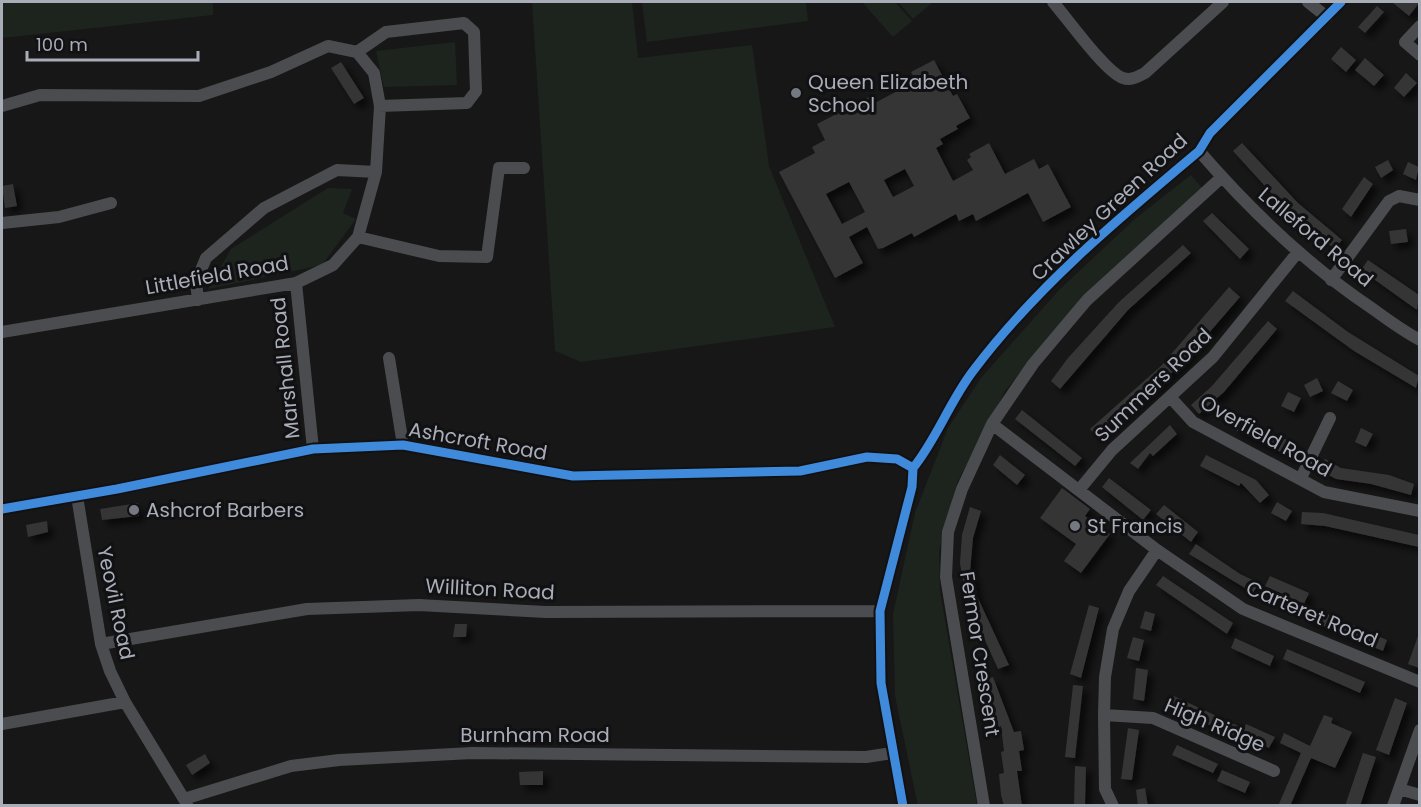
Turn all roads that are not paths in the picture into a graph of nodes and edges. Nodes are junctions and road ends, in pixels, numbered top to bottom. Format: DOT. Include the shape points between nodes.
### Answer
graph roads {
  1 [pos="1053,2"];
  2 [pos="1223,2"];
  3 [pos="1308,2"];
  4 [pos="1341,2"];
  5 [pos="1327,17"];
  6 [pos="1419,26"];
  7 [pos="357,52"];
  8 [pos="1419,55"];
  9 [pos="2,105"];
  10 [pos="380,106"];
  11 [pos="1199,151"];
  12 [pos="524,168"];
  13 [pos="376,172"];
  14 [pos="1222,177"];
  15 [pos="1419,200"];
  16 [pos="111,203"];
  17 [pos="2,223"];
  18 [pos="358,237"];
  19 [pos="1298,252"];
  20 [pos="1331,280"];
  21 [pos="296,283"];
  22 [pos="198,300"];
  23 [pos="2,332"];
  24 [pos="1419,339"];
  25 [pos="389,358"];
  26 [pos="1171,398"];
  27 [pos="1330,418"];
  28 [pos="992,424"];
  29 [pos="403,445"];
  30 [pos="313,449"];
  31 [pos="913,468"];
  32 [pos="1301,478"];
  33 [pos="1079,489"];
  34 [pos="77,496"];
  35 [pos="2,509"];
  36 [pos="1419,511"];
  37 [pos="1157,550"];
  38 [pos="880,611"];
  39 [pos="101,644"];
  40 [pos="1419,682"];
  41 [pos="125,702"];
  42 [pos="1104,715"];
  43 [pos="2,724"];
  44 [pos="1419,730"];
  45 [pos="892,753"];
  46 [pos="1274,771"];
  47 [pos="1399,789"];
  48 [pos="1419,795"];
  49 [pos="186,802"];
  50 [pos="903,806"];
  51 [pos="984,806"];
  52 [pos="1113,806"];
  53 [pos="1394,806"];
  1 -- 2 [label="street" via="1096,54 1121,77 1132,79 1145,73"];
  3 -- 5 [label="street"];
  4 -- 5 [label="street, Crawley Green Road"];
  5 -- 11 [label="street, Crawley Green Road" via="1210,133"];
  6 -- 8 [label="street" via="1405,42"];
  7 -- 9 [label="street" via="328,46 271,72 199,96 40,95"];
  7 -- 10 [label="street, Littlefield Road" via="374,73"];
  7 -- 10 [label="street" via="386,32 464,23 474,32 477,92 466,103"];
  10 -- 13 [label="street, Littlefield Road"];
  11 -- 14 [label="street, Lalleford Road"];
  11 -- 31 [label="street, Crawley Green Road" via="1098,237 1012,326 973,371"];
  12 -- 18 [label="street" via="499,168 487,257 439,256"];
  13 -- 18 [label="street, Littlefield Road"];
  13 -- 22 [label="street" via="337,170 264,208 206,258 196,282"];
  14 -- 19 [label="street, Lalleford Road"];
  14 -- 28 [label="street, Fermor Crescent" via="1087,300 1033,364"];
  15 -- 20 [label="street" via="1399,196 1389,201"];
  16 -- 17 [label="street" via="58,217"];
  18 -- 21 [label="street, Littlefield Road" via="333,265"];
  19 -- 20 [label="street, Lalleford Road"];
  19 -- 26 [label="street, Summers Road" via="1213,357"];
  20 -- 24 [label="street, Lalleford Road"];
  21 -- 22 [label="street, Littlefield Road"];
  21 -- 30 [label="street, Marshall Road"];
  22 -- 23 [label="street, Littlefield Road"];
  25 -- 29 [label="street"];
  26 -- 32 [label="street, Overfield Road" via="1193,422"];
  26 -- 33 [label="street, Summers Road" via="1112,450"];
  27 -- 32 [label="street"];
  28 -- 33 [label="street, Carteret Road"];
  28 -- 51 [label="street, Fermor Crescent" via="968,473 948,531 946,577"];
  29 -- 30 [label="street, Ashcroft Road"];
  29 -- 31 [label="street, Ashcroft Road" via="573,476 800,471 867,457 897,459"];
  30 -- 34 [label="street, Ashcroft Road"];
  31 -- 38 [label="street, Crawley Green Road" via="912,487"];
  32 -- 36 [label="street, Overfield Road" via="1324,492"];
  33 -- 37 [label="street, Carteret Road"];
  34 -- 35 [label="street, Ashcroft Road"];
  34 -- 39 [label="street, Yeovil Road"];
  37 -- 40 [label="street, Carteret Road" via="1243,609"];
  37 -- 42 [label="street" via="1129,591 1113,629"];
  38 -- 39 [label="street, Williton Road" via="546,612 419,605 307,609"];
  38 -- 45 [label="street, Crawley Green Road" via="881,683"];
  39 -- 41 [label="street, Yeovil Road"];
  41 -- 43 [label="street"];
  41 -- 49 [label="street, Yeovil Road"];
  42 -- 46 [label="street, High Ridge" via="1153,718"];
  42 -- 52 [label="street" via="1106,789"];
  44 -- 47 [label="street"];
  45 -- 49 [label="street, Burnham Road" via="866,757 472,753 339,760 291,766"];
  45 -- 50 [label="street, Crawley Green Road"];
  47 -- 48 [label="street"];
  47 -- 53 [label="street"];
}
